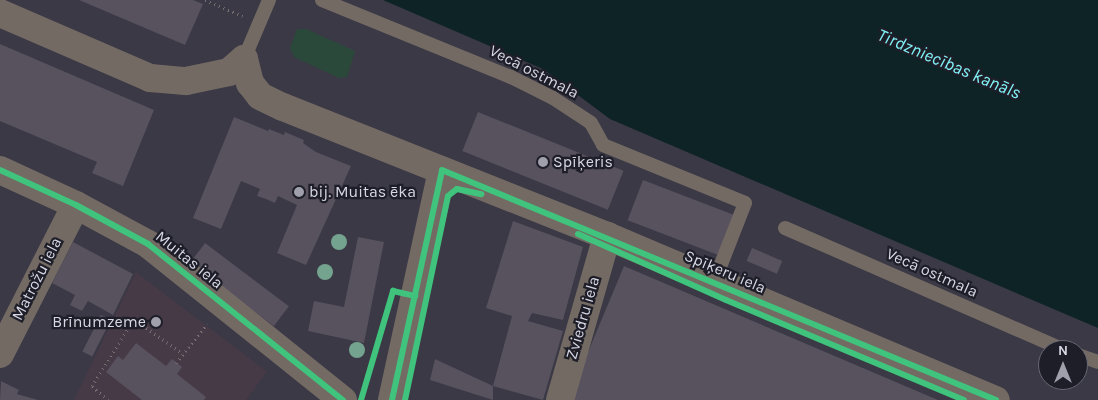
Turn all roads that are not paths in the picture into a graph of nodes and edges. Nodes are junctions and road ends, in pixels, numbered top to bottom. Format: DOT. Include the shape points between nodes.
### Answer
graph roads {
  1 [pos="269,0"];
  2 [pos="322,0"];
  3 [pos="0,13"];
  4 [pos="244,59"];
  5 [pos="0,170"];
  6 [pos="442,170"];
  7 [pos="76,204"];
  8 [pos="785,228"];
  9 [pos="607,236"];
  10 [pos="714,282"];
  11 [pos="1041,340"];
  12 [pos="0,354"];
  13 [pos="343,400"];
  14 [pos="392,400"];
  15 [pos="560,400"];
  16 [pos="996,400"];
  1 -- 4 [label="lane"];
  2 -- 10 [label="lane, Vecā ostmala" via="511,77 553,98 591,123 603,145 745,203"];
  3 -- 4 [label="street" via="150,78 194,80 229,72"];
  4 -- 6 [label="street, Spīķeru iela" via="250,83 260,96"];
  5 -- 7 [label="street, Muitas iela"];
  6 -- 9 [label="street, Spīķeru iela"];
  6 -- 14 [label="street"];
  7 -- 12 [label="street, Matrožu iela"];
  7 -- 13 [label="street, Muitas iela" via="148,244"];
  8 -- 11 [label="lane, Vecā ostmala"];
  9 -- 10 [label="street, Spīķeru iela"];
  9 -- 15 [label="street, Zviedru iela"];
  10 -- 16 [label="street, Spīķeru iela"];
}
